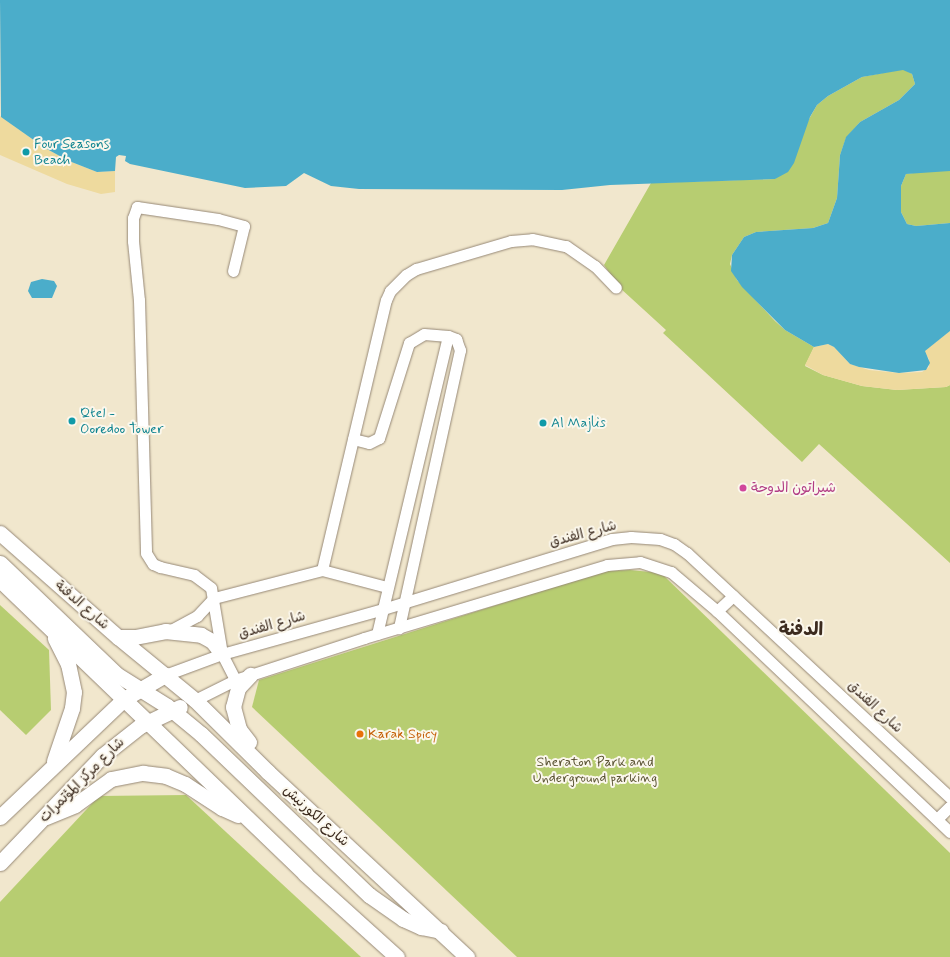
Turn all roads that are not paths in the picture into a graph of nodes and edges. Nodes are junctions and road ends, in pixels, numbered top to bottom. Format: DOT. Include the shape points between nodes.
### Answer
graph roads {
  1 [pos="233,271"];
  2 [pos="616,288"];
  3 [pos="448,336"];
  4 [pos="353,439"];
  5 [pos="0,534"];
  6 [pos="0,563"];
  7 [pos="322,570"];
  8 [pos="0,580"];
  9 [pos="387,586"];
  10 [pos="733,596"];
  11 [pos="214,598"];
  12 [pos="405,602"];
  13 [pos="383,609"];
  14 [pos="717,611"];
  15 [pos="48,626"];
  16 [pos="399,628"];
  17 [pos="168,631"];
  18 [pos="377,634"];
  19 [pos="118,637"];
  20 [pos="222,654"];
  21 [pos="165,675"];
  22 [pos="250,675"];
  23 [pos="235,680"];
  24 [pos="140,689"];
  25 [pos="124,699"];
  26 [pos="195,700"];
  27 [pos="173,710"];
  28 [pos="148,722"];
  29 [pos="53,764"];
  30 [pos="268,772"];
  31 [pos="950,797"];
  32 [pos="950,806"];
  33 [pos="0,817"];
  34 [pos="43,818"];
  35 [pos="246,818"];
  36 [pos="937,819"];
  37 [pos="950,832"];
  38 [pos="0,863"];
  39 [pos="441,931"];
  40 [pos="382,942"];
  41 [pos="392,957"];
  42 [pos="397,957"];
  43 [pos="468,957"];
  1 -- 11 [label="street" via="244,226 210,218 137,208 133,218 133,241 138,300 146,554 153,564 194,576 204,582 212,588"];
  2 -- 4 [label="street" via="595,266 571,249 532,239 511,241 406,275 390,291 386,300"];
  3 -- 4 [label="street" via="424,334 409,343 379,438 369,443"];
  3 -- 9 [label="street"];
  3 -- 12 [label="street" via="456,339 460,350"];
  4 -- 7 [label="street"];
  5 -- 19 [label="main road, شارع الدفنة"];
  6 -- 24 [label="main road" via="116,674"];
  7 -- 9 [label="street"];
  7 -- 11 [label="street"];
  8 -- 15 [label="main road"];
  9 -- 13 [label="street"];
  10 -- 12 [label="street, شارع الفندق" via="674,544 660,539 631,537 612,539"];
  10 -- 14 [label="street"];
  10 -- 31 [label="street, شارع الفندق"];
  11 -- 17 [label="street" via="197,616"];
  11 -- 20 [label="street"];
  12 -- 13 [label="street, شارع الفندق"];
  12 -- 16 [label="street"];
  13 -- 18 [label="street"];
  13 -- 20 [label="street, شارع الفندق"];
  14 -- 16 [label="street" via="671,572 651,564 628,562 607,565"];
  14 -- 36 [label="street"];
  15 -- 25 [label="main road"];
  15 -- 29 [label="main road" via="68,664 74,692 70,714"];
  16 -- 18 [label="street"];
  17 -- 19 [label="main road" via="135,637"];
  17 -- 20 [label="main road" via="201,635 212,641"];
  18 -- 22 [label="street"];
  19 -- 21 [label="main road, شارع الدفنة"];
  20 -- 21 [label="street, شارع الفندق"];
  20 -- 23 [label="street"];
  21 -- 24 [label="main road, شارع مركز المؤتمرات"];
  21 -- 26 [label="main road, شارع الكورنيش"];
  22 -- 23 [label="street"];
  22 -- 30 [label="main road" via="238,688 234,714 239,729 261,756"];
  23 -- 26 [label="street"];
  24 -- 25 [label="main road, شارع مركز المؤتمرات"];
  24 -- 27 [label="main road"];
  25 -- 28 [label="main road"];
  25 -- 29 [label="main road, شارع مركز المؤتمرات"];
  26 -- 27 [label="main road, شارع مركز المؤتمرات"];
  26 -- 30 [label="main road, شارع الكورنيش"];
  27 -- 28 [label="main road, شارع مركز المؤتمرات"];
  27 -- 39 [label="main road" via="202,734 369,895 403,919 421,927"];
  28 -- 34 [label="main road, شارع مركز المؤتمرات" via="129,733 102,756"];
  28 -- 35 [label="main road"];
  29 -- 33 [label="main road, شارع مركز المؤتمرات"];
  30 -- 39 [label="main road, شارع الكورنيش"];
  32 -- 36 [label="street"];
  34 -- 35 [label="main road" via="75,805 111,779 142,773 166,776 185,784 222,808"];
  34 -- 38 [label="main road, شارع مركز المؤتمرات"];
  35 -- 40 [label="main road"];
  36 -- 37 [label="street"];
  39 -- 43 [label="main road, شارع الكورنيش"];
  40 -- 41 [label="main road"];
  40 -- 42 [label="main road"];
}
